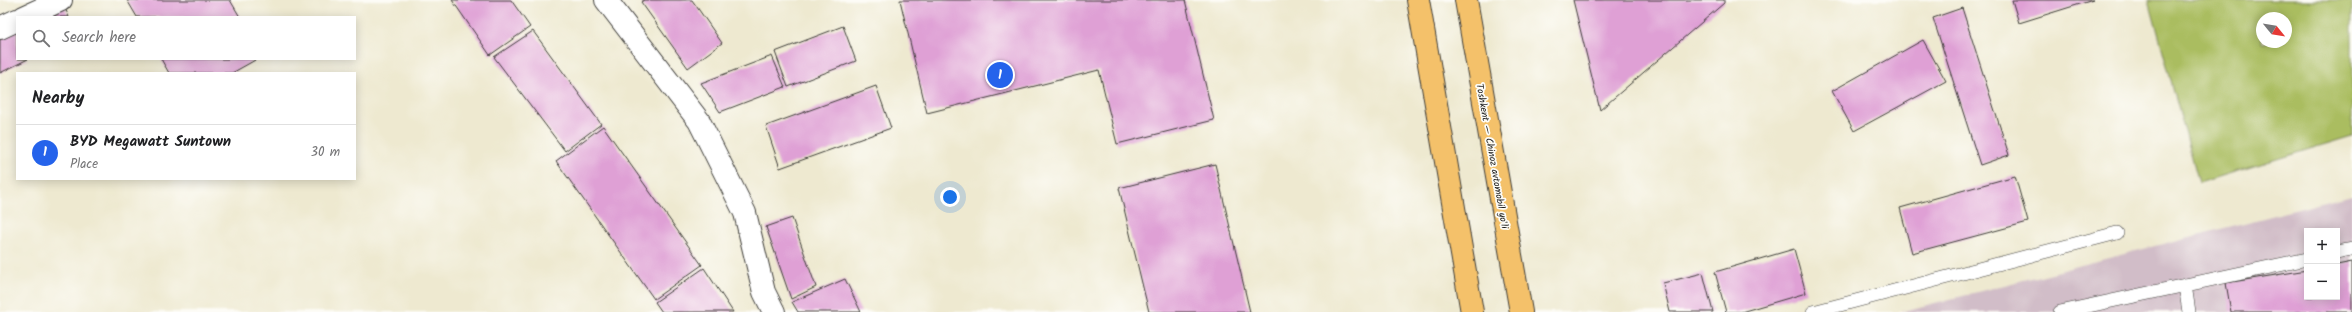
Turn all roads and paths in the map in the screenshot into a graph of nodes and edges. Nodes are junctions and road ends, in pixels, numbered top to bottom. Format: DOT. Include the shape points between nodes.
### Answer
graph roads {
  1 [pos="61,0"];
  2 [pos="606,0"];
  3 [pos="1418,0"];
  4 [pos="1466,0"];
  5 [pos="26,16"];
  6 [pos="16,20"];
  7 [pos="0,28"];
  8 [pos="2117,233"];
  9 [pos="2352,249"];
  10 [pos="2340,251"];
  11 [pos="2304,260"];
  12 [pos="2185,285"];
  13 [pos="774,312"];
  14 [pos="1472,312"];
  15 [pos="1521,312"];
  16 [pos="1813,312"];
  17 [pos="2060,312"];
  18 [pos="2189,312"];
  1 -- 5 [label="street"];
  2 -- 13 [label="street" via="699,121 745,213 764,292"];
  3 -- 14 [label="highway"];
  4 -- 15 [label="highway, Toshkent — Chinoz avtomobil yoʻli"];
  6 -- 7 [label="street"];
  8 -- 16 [label="lane"];
  9 -- 10 [label="lane"];
  11 -- 12 [label="lane"];
  12 -- 17 [label="lane"];
  12 -- 18 [label="lane"];
}
